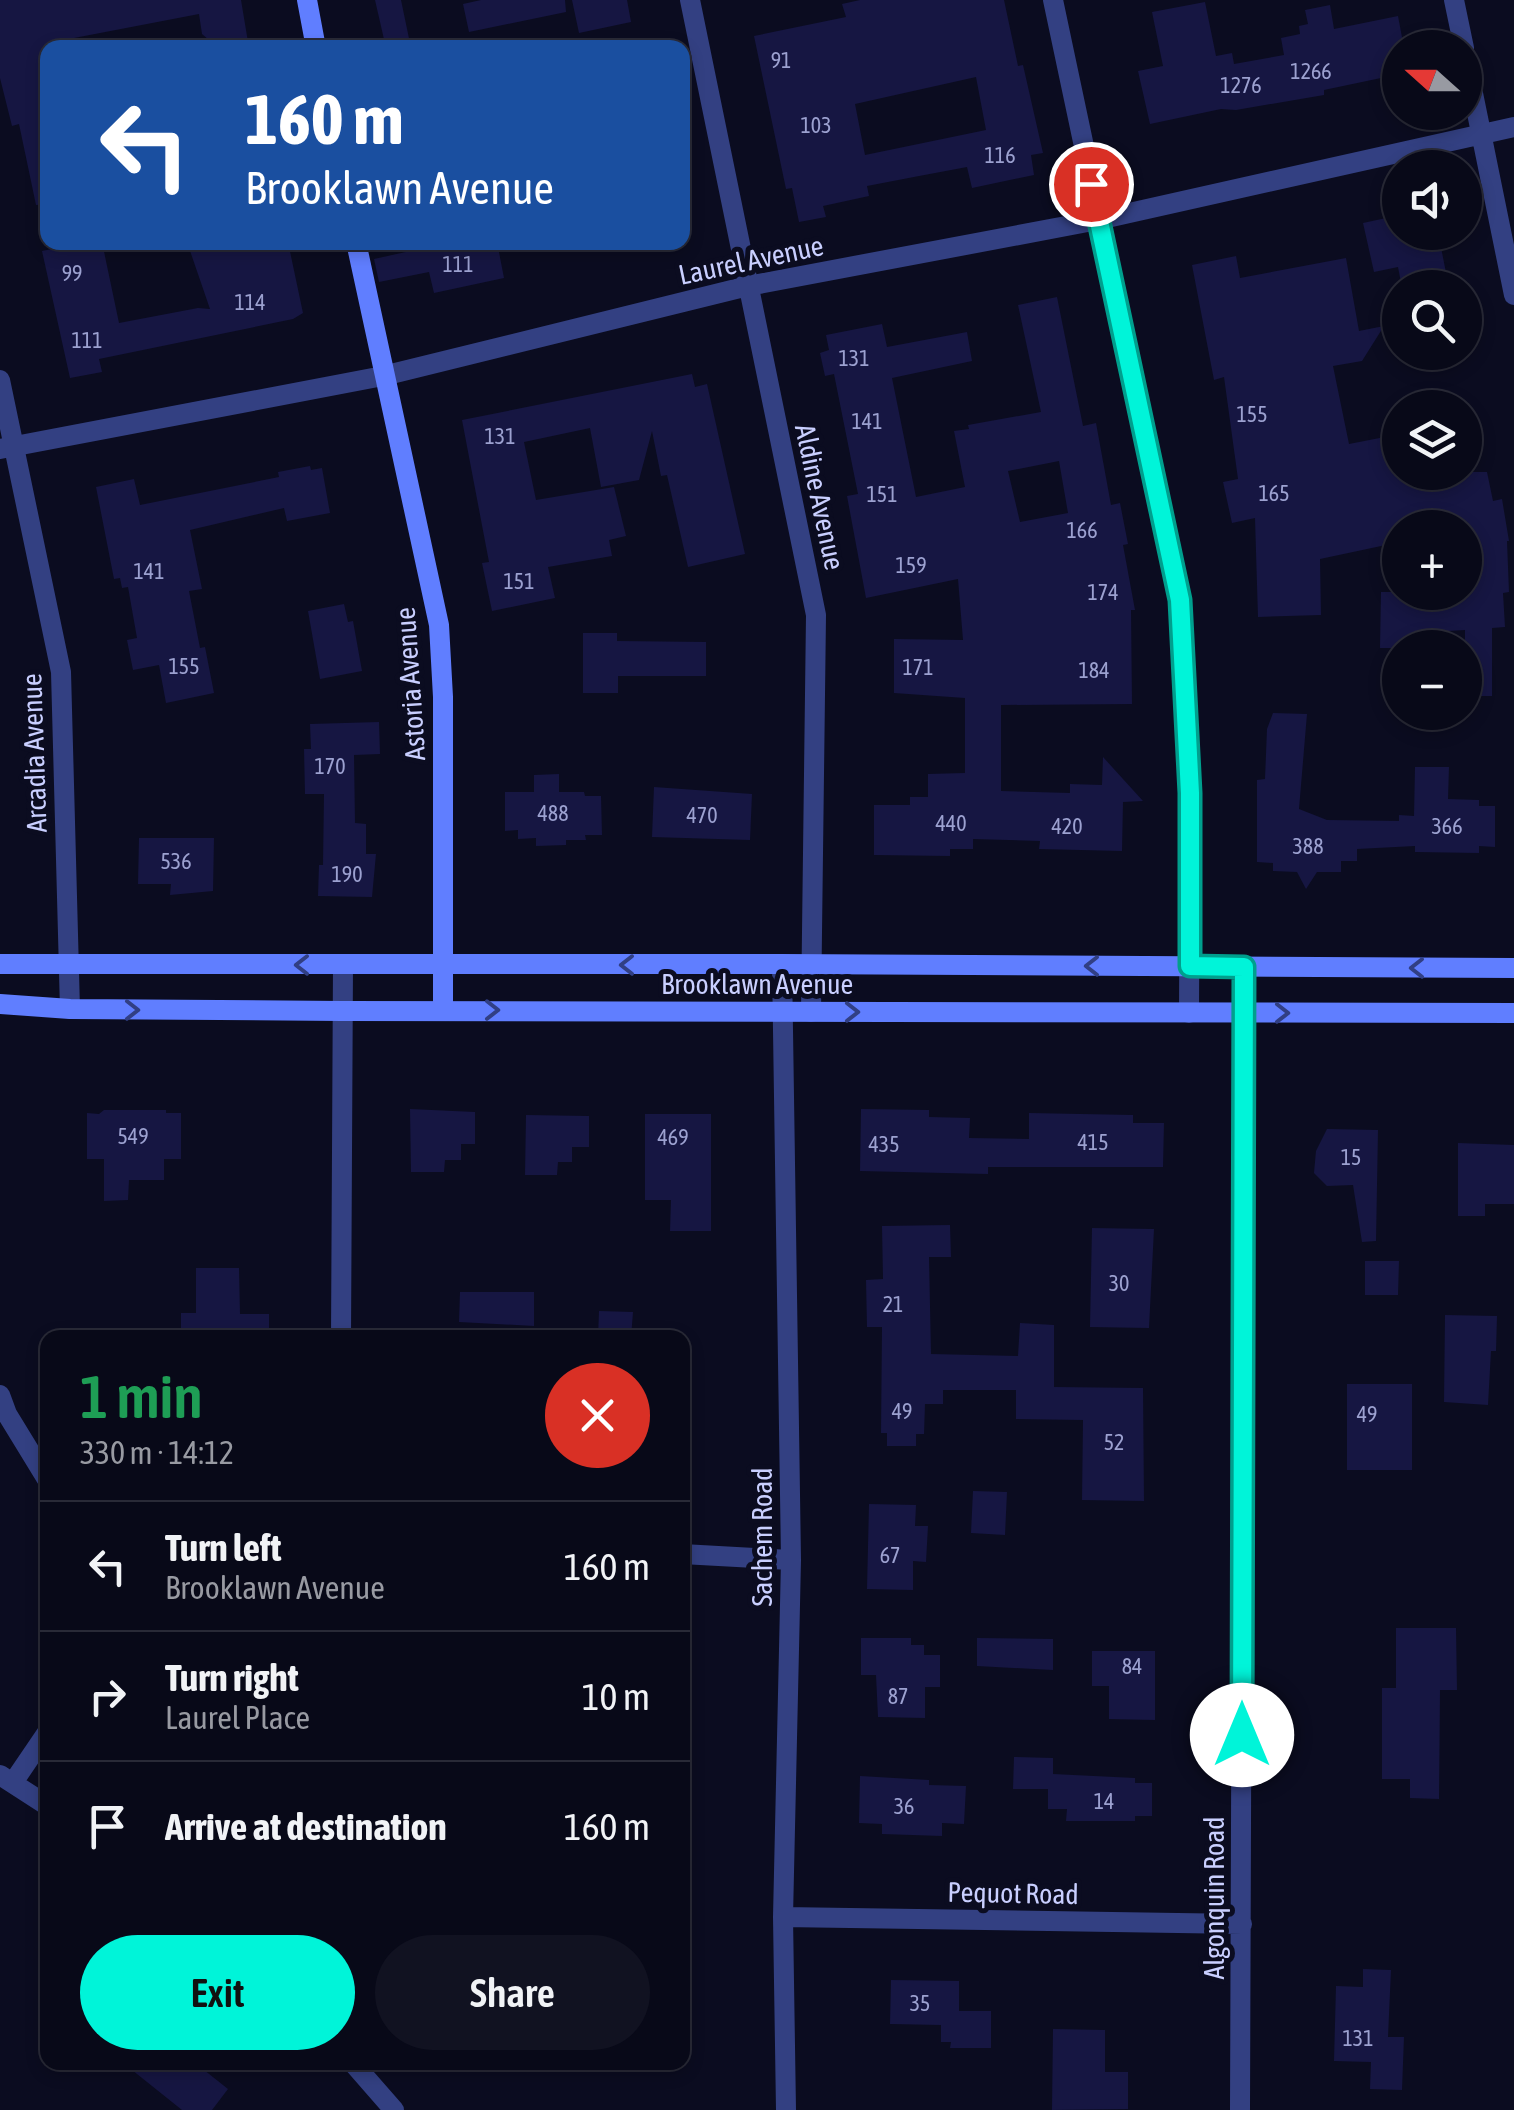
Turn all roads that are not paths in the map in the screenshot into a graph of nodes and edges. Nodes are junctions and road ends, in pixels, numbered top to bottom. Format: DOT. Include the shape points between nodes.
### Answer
graph roads {
  1 [pos="307,0"];
  2 [pos="690,0"];
  3 [pos="1052,0"];
  4 [pos="1454,0"];
  5 [pos="1460,30"];
  6 [pos="314,40"];
  7 [pos="1514,128"];
  8 [pos="1480,130"];
  9 [pos="1481,134"];
  10 [pos="1098,220"];
  11 [pos="358,250"];
  12 [pos="748,286"];
  13 [pos="1514,295"];
  14 [pos="382,376"];
  15 [pos="0,380"];
  16 [pos="6,447"];
  17 [pos="0,964"];
  18 [pos="69,964"];
  19 [pos="782,964"];
  20 [pos="812,964"];
  21 [pos="343,965"];
  22 [pos="442,966"];
  23 [pos="1190,966"];
  24 [pos="1244,967"];
  25 [pos="1514,968"];
  26 [pos="0,1004"];
  27 [pos="70,1009"];
  28 [pos="442,1010"];
  29 [pos="342,1011"];
  30 [pos="811,1012"];
  31 [pos="782,1013"];
  32 [pos="1189,1013"];
  33 [pos="1242,1013"];
  34 [pos="1514,1013"];
  35 [pos="340,1330"];
  36 [pos="0,1395"];
  37 [pos="40,1469"];
  38 [pos="690,1554"];
  39 [pos="791,1560"];
  40 [pos="40,1741"];
  41 [pos="7,1778"];
  42 [pos="40,1801"];
  43 [pos="783,1917"];
  44 [pos="1242,1924"];
  45 [pos="359,2070"];
  46 [pos="394,2110"];
  47 [pos="786,2110"];
  48 [pos="1240,2110"];
  1 -- 6 [label="main road"];
  2 -- 12 [label="street, Aldine Avenue"];
  3 -- 10 [label="street"];
  4 -- 5 [label="street"];
  7 -- 9 [label="street, Laurel Avenue"];
  8 -- 9 [label="street"];
  9 -- 10 [label="street, Laurel Avenue"];
  9 -- 13 [label="street"];
  10 -- 12 [label="street, Laurel Avenue"];
  10 -- 23 [label="street" via="1180,600"];
  11 -- 14 [label="main road, Astoria Avenue"];
  12 -- 14 [label="street, Laurel Avenue"];
  12 -- 20 [label="street, Aldine Avenue" via="816,616"];
  14 -- 16 [label="street, Laurel Avenue"];
  14 -- 22 [label="main road, Astoria Avenue" via="439,625"];
  15 -- 16 [label="street, Arcadia Avenue"];
  16 -- 18 [label="street, Arcadia Avenue" via="61,672"];
  17 -- 18 [label="main road, Brooklawn Avenue"];
  21 -- 18 [label="main road, Brooklawn Avenue, one-way"];
  18 -- 27 [label="street, Arcadia Avenue"];
  19 -- 20 [label="main road, Brooklawn Avenue"];
  19 -- 22 [label="main road, Brooklawn Avenue, one-way"];
  19 -- 31 [label="street, Sachem Road"];
  23 -- 20 [label="main road, Brooklawn Avenue, one-way"];
  20 -- 30 [label="street, Aldine Avenue"];
  21 -- 22 [label="main road, Brooklawn Avenue"];
  21 -- 29 [label="street"];
  22 -- 28 [label="main road, Astoria Avenue"];
  23 -- 24 [label="main road, Brooklawn Avenue"];
  23 -- 32 [label="street"];
  25 -- 24 [label="main road, Brooklawn Avenue, one-way"];
  24 -- 33 [label="street, Algonquin Road"];
  26 -- 27 [label="main road, Brooklawn Avenue"];
  27 -- 29 [label="main road, Brooklawn Avenue, one-way"];
  28 -- 29 [label="main road, Brooklawn Avenue"];
  28 -- 31 [label="main road, Brooklawn Avenue, one-way"];
  29 -- 35 [label="street"];
  30 -- 31 [label="main road, Brooklawn Avenue"];
  30 -- 32 [label="main road, Brooklawn Avenue, one-way"];
  31 -- 39 [label="street, Sachem Road"];
  32 -- 33 [label="main road, Brooklawn Avenue"];
  33 -- 34 [label="main road, Brooklawn Avenue, one-way"];
  33 -- 44 [label="street, Algonquin Road"];
  36 -- 37 [label="street"];
  38 -- 39 [label="street"];
  39 -- 43 [label="street, Sachem Road"];
  40 -- 41 [label="street"];
  41 -- 42 [label="street"];
  43 -- 44 [label="street, Pequot Road"];
  43 -- 47 [label="street, Sachem Road"];
  44 -- 48 [label="street, Algonquin Road"];
  45 -- 46 [label="street"];
}
